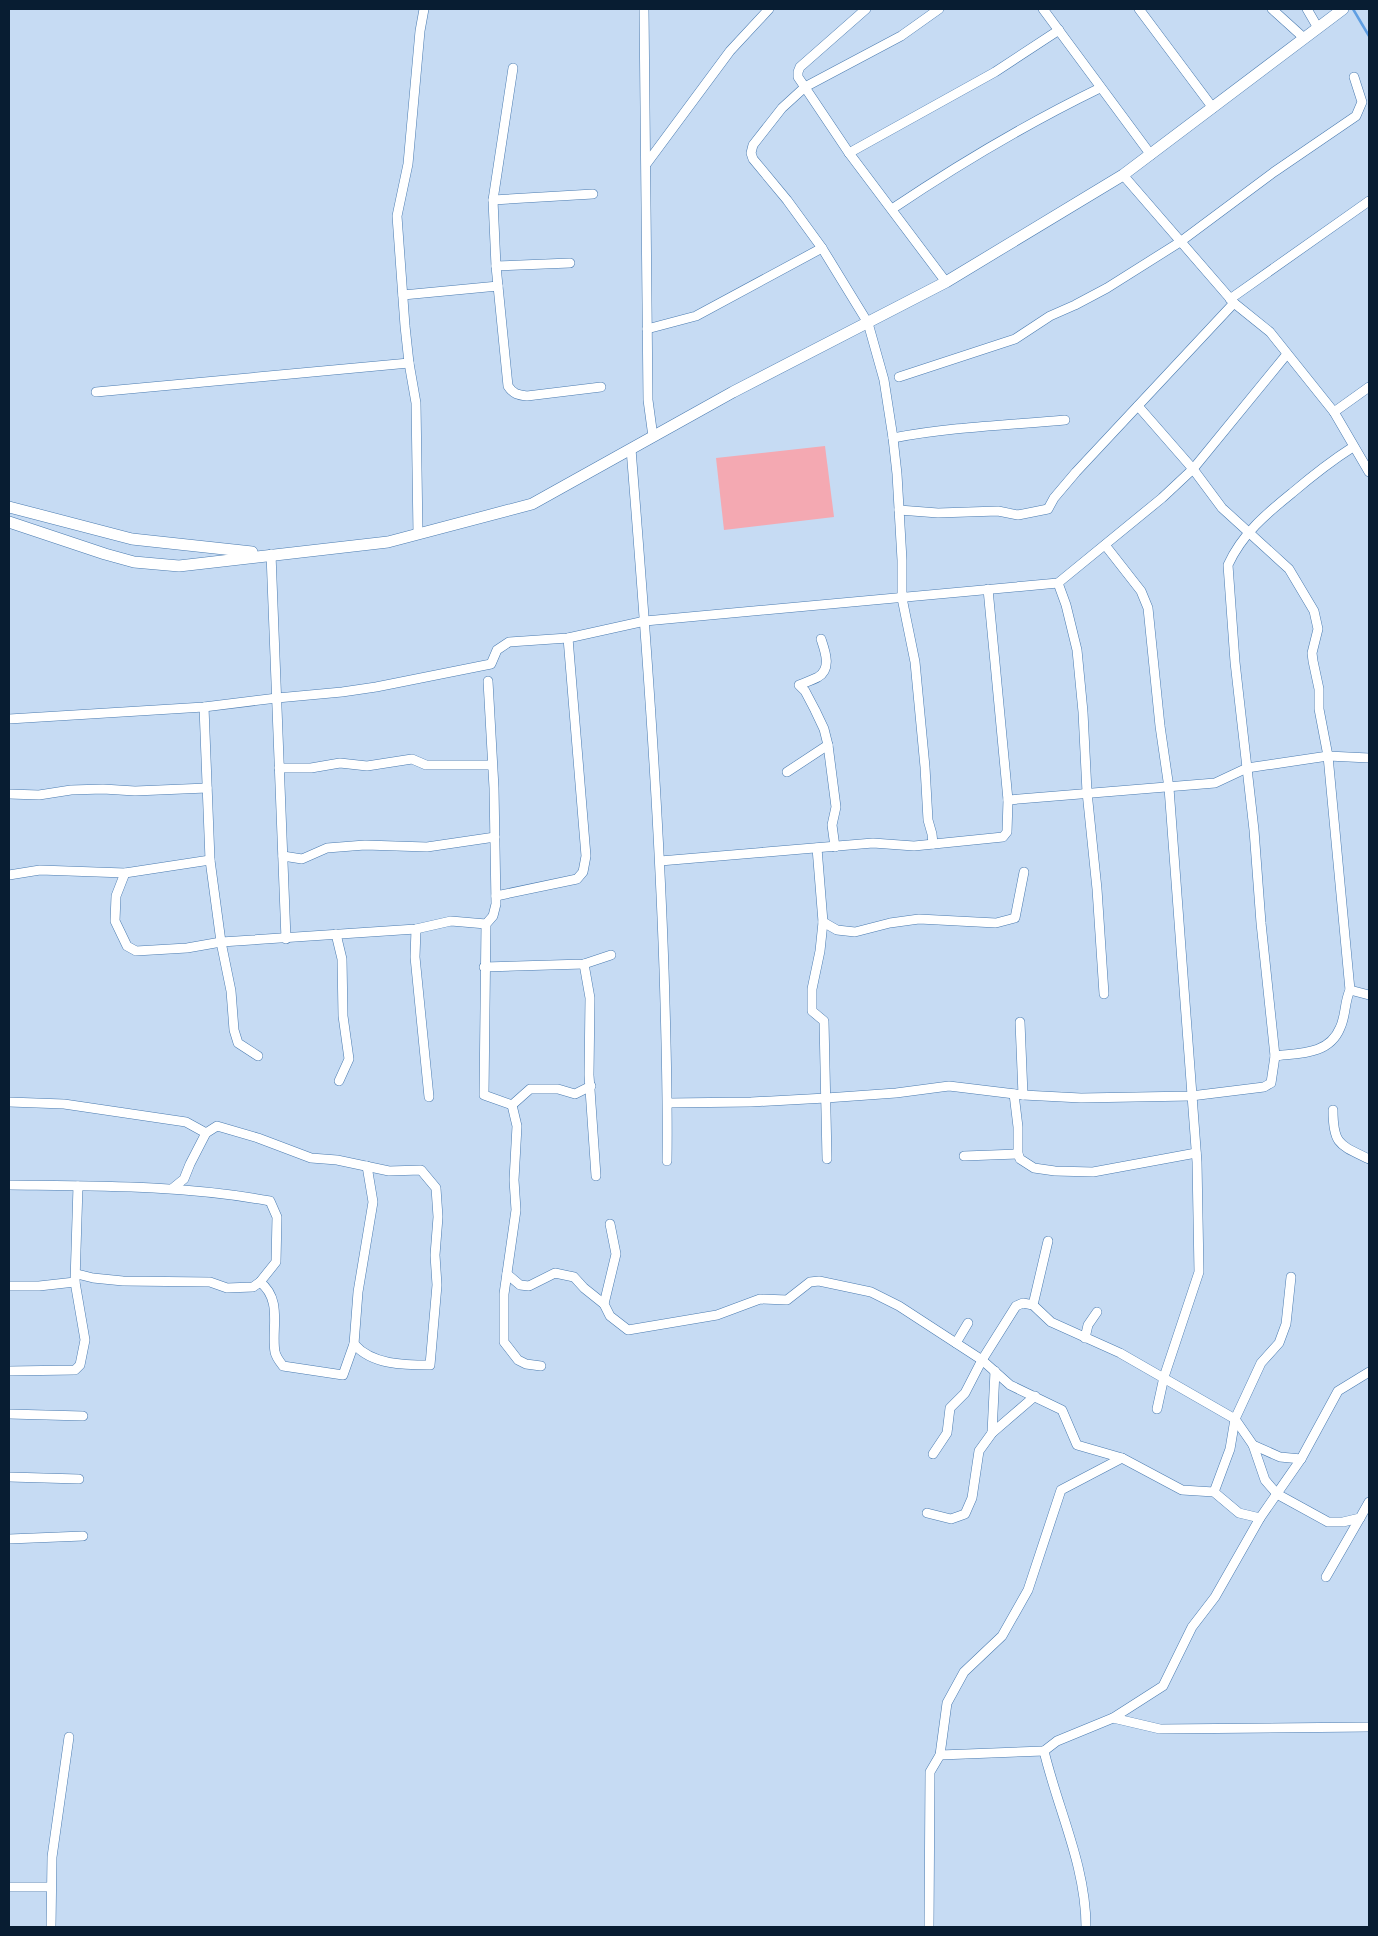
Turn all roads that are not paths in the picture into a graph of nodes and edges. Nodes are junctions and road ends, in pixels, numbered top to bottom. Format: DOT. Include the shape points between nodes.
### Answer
graph roads {
  1 [pos="424,9"];
  2 [pos="644,9"];
  3 [pos="769,9"];
  4 [pos="866,9"];
  5 [pos="939,9"];
  6 [pos="1043,9"];
  7 [pos="1139,9"];
  8 [pos="1272,9"];
  9 [pos="1307,9"];
  10 [pos="1338,12"];
  11 [pos="1318,28"];
  12 [pos="1058,30"];
  13 [pos="1304,38"];
  14 [pos="513,68"];
  15 [pos="1354,78"];
  16 [pos="805,87"];
  17 [pos="1100,88"];
  18 [pos="1213,108"];
  19 [pos="849,153"];
  20 [pos="1151,156"];
  21 [pos="647,163"];
  22 [pos="1123,175"];
  23 [pos="593,194"];
  24 [pos="493,200"];
  25 [pos="1369,201"];
  26 [pos="892,209"];
  27 [pos="1180,242"];
  28 [pos="822,248"];
  29 [pos="570,263"];
  30 [pos="496,266"];
  31 [pos="946,282"];
  32 [pos="498,286"];
  33 [pos="403,296"];
  34 [pos="1232,301"];
  35 [pos="868,323"];
  36 [pos="647,329"];
  37 [pos="1287,354"];
  38 [pos="409,364"];
  39 [pos="899,377"];
  40 [pos="601,387"];
  41 [pos="1369,388"];
  42 [pos="96,392"];
  43 [pos="1138,406"];
  44 [pos="1334,412"];
  45 [pos="1065,420"];
  46 [pos="653,437"];
  47 [pos="893,438"];
  48 [pos="1353,447"];
  49 [pos="631,449"];
  50 [pos="1193,470"];
  51 [pos="1369,472"];
  52 [pos="9,507"];
  53 [pos="899,510"];
  54 [pos="9,522"];
  55 [pos="1247,532"];
  56 [pos="418,534"];
  57 [pos="132,538"];
  58 [pos="1105,545"];
  59 [pos="271,554"];
  60 [pos="134,562"];
  61 [pos="1058,583"];
  62 [pos="988,589"];
  63 [pos="902,598"];
  64 [pos="645,620"];
  65 [pos="568,638"];
  66 [pos="821,639"];
  67 [pos="488,681"];
  68 [pos="277,698"];
  69 [pos="204,708"];
  70 [pos="9,719"];
  71 [pos="828,745"];
  72 [pos="1328,756"];
  73 [pos="1369,758"];
  74 [pos="492,765"];
  75 [pos="279,768"];
  76 [pos="1247,768"];
  77 [pos="786,772"];
  78 [pos="207,788"];
  79 [pos="1169,788"];
  80 [pos="1086,792"];
  81 [pos="9,794"];
  82 [pos="1008,800"];
  83 [pos="495,837"];
  84 [pos="932,844"];
  85 [pos="836,847"];
  86 [pos="817,848"];
  87 [pos="282,856"];
  88 [pos="210,860"];
  89 [pos="660,860"];
  90 [pos="124,872"];
  91 [pos="1024,872"];
  92 [pos="9,875"];
  93 [pos="496,896"];
  94 [pos="822,922"];
  95 [pos="486,924"];
  96 [pos="416,929"];
  97 [pos="336,934"];
  98 [pos="286,939"];
  99 [pos="221,942"];
  100 [pos="611,955"];
  101 [pos="584,964"];
  102 [pos="484,967"];
  103 [pos="1350,990"];
  104 [pos="1104,994"];
  105 [pos="1369,996"];
  106 [pos="1020,1022"];
  107 [pos="258,1056"];
  108 [pos="1275,1056"];
  109 [pos="339,1081"];
  110 [pos="591,1086"];
  111 [pos="1019,1095"];
  112 [pos="1191,1096"];
  113 [pos="429,1097"];
  114 [pos="826,1098"];
  115 [pos="9,1102"];
  116 [pos="668,1103"];
  117 [pos="512,1105"];
  118 [pos="1333,1110"];
  119 [pos="206,1133"];
  120 [pos="1196,1153"];
  121 [pos="1018,1154"];
  122 [pos="964,1156"];
  123 [pos="827,1159"];
  124 [pos="1369,1159"];
  125 [pos="667,1161"];
  126 [pos="367,1166"];
  127 [pos="596,1176"];
  128 [pos="9,1185"];
  129 [pos="78,1186"];
  130 [pos="173,1188"];
  131 [pos="610,1224"];
  132 [pos="1048,1240"];
  133 [pos="507,1274"];
  134 [pos="76,1278"];
  135 [pos="1291,1278"];
  136 [pos="260,1282"];
  137 [pos="9,1286"];
  138 [pos="604,1304"];
  139 [pos="1033,1305"];
  140 [pos="1097,1312"];
  141 [pos="968,1323"];
  142 [pos="1085,1338"];
  143 [pos="956,1343"];
  144 [pos="354,1344"];
  145 [pos="982,1360"];
  146 [pos="541,1366"];
  147 [pos="9,1371"];
  148 [pos="995,1371"];
  149 [pos="1369,1372"];
  150 [pos="1164,1377"];
  151 [pos="1035,1396"];
  152 [pos="1157,1409"];
  153 [pos="9,1414"];
  154 [pos="83,1416"];
  155 [pos="1235,1419"];
  156 [pos="992,1433"];
  157 [pos="1253,1445"];
  158 [pos="933,1454"];
  159 [pos="1122,1458"];
  160 [pos="1301,1459"];
  161 [pos="9,1477"];
  162 [pos="79,1478"];
  163 [pos="1214,1492"];
  164 [pos="1277,1494"];
  165 [pos="1369,1502"];
  166 [pos="927,1513"];
  167 [pos="1260,1518"];
  168 [pos="1360,1518"];
  169 [pos="83,1536"];
  170 [pos="10,1542"];
  171 [pos="1326,1577"];
  172 [pos="1112,1718"];
  173 [pos="1369,1727"];
  174 [pos="69,1737"];
  175 [pos="1044,1751"];
  176 [pos="940,1755"];
  177 [pos="9,1887"];
  178 [pos="51,1887"];
  179 [pos="51,1927"];
  180 [pos="929,1927"];
  181 [pos="1086,1927"];
  1 -- 33 [label="street" via="408,164 397,216"];
  2 -- 21 [label="street"];
  3 -- 21 [label="street" via="730,51"];
  4 -- 16 [label="street" via="800,68 798,77"];
  5 -- 16 [label="street" via="901,36"];
  6 -- 12 [label="street"];
  7 -- 18 [label="street"];
  8 -- 13 [label="street"];
  9 -- 11 [label="street"];
  10 -- 11 [label="street"];
  11 -- 13 [label="street"];
  12 -- 17 [label="street"];
  12 -- 19 [label="street" via="995,72"];
  13 -- 18 [label="street"];
  14 -- 24 [label="street"];
  15 -- 27 [label="street" via="1362,102 1356,116"];
  16 -- 19 [label="street"];
  16 -- 28 [label="street" via="782,108 751,153"];
  17 -- 20 [label="street"];
  17 -- 26 [label="street" via="957,166"];
  18 -- 20 [label="street"];
  19 -- 26 [label="street"];
  20 -- 22 [label="street"];
  21 -- 36 [label="street"];
  22 -- 27 [label="street"];
  22 -- 31 [label="street"];
  23 -- 24 [label="street"];
  24 -- 30 [label="street"];
  25 -- 34 [label="street"];
  26 -- 31 [label="street"];
  27 -- 34 [label="street"];
  27 -- 39 [label="street" via="1107,288 1050,316 1015,339"];
  28 -- 35 [label="street"];
  28 -- 36 [label="street" via="696,316"];
  29 -- 30 [label="street"];
  30 -- 32 [label="street"];
  31 -- 35 [label="street"];
  32 -- 33 [label="street"];
  32 -- 40 [label="street" via="506,379 512,392 527,396"];
  33 -- 38 [label="street"];
  34 -- 37 [label="street" via="1270,332"];
  34 -- 43 [label="street"];
  35 -- 46 [label="street"];
  35 -- 47 [label="street" via="884,380"];
  36 -- 46 [label="street" via="648,400"];
  37 -- 44 [label="street"];
  37 -- 50 [label="street"];
  38 -- 42 [label="street"];
  38 -- 56 [label="street" via="416,403"];
  41 -- 44 [label="street"];
  43 -- 50 [label="street"];
  43 -- 53 [label="street" via="1076,472 1048,509 1018,515 998,511 938,514"];
  44 -- 48 [label="street"];
  45 -- 47 [label="street" via="932,431"];
  46 -- 49 [label="street"];
  47 -- 53 [label="street"];
  48 -- 51 [label="street"];
  48 -- 55 [label="street" via="1279,502"];
  49 -- 56 [label="street" via="532,504"];
  49 -- 64 [label="street"];
  50 -- 55 [label="street" via="1222,508"];
  50 -- 58 [label="street"];
  52 -- 57 [label="street"];
  53 -- 63 [label="street"];
  54 -- 60 [label="street"];
  55 -- 72 [label="street" via="1289,569 1314,610 1318,629 1312,653"];
  55 -- 76 [label="street" via="1228,564"];
  56 -- 59 [label="street" via="379,543"];
  57 -- 59 [label="street"];
  57 -- 60 [label="street"];
  58 -- 61 [label="street"];
  58 -- 79 [label="street" via="1141,591 1148,608"];
  59 -- 60 [label="street" via="180,566"];
  59 -- 68 [label="street"];
  61 -- 62 [label="street"];
  61 -- 80 [label="street" via="1077,650"];
  62 -- 63 [label="street"];
  62 -- 82 [label="street"];
  63 -- 64 [label="street"];
  63 -- 84 [label="street" via="915,662"];
  64 -- 65 [label="street"];
  64 -- 89 [label="street"];
  65 -- 68 [label="street" via="509,642 496,650 491,664 426,678 350,691"];
  65 -- 93 [label="street" via="586,856 583,872 577,879"];
  66 -- 71 [label="street" via="827,657 826,668 818,677 799,685 818,716"];
  67 -- 74 [label="street"];
  68 -- 69 [label="street"];
  68 -- 75 [label="street"];
  69 -- 70 [label="street"];
  69 -- 78 [label="street"];
  71 -- 77 [label="street"];
  71 -- 85 [label="street" via="836,807 832,825"];
  72 -- 73 [label="street"];
  72 -- 76 [label="street"];
  72 -- 103 [label="street"];
  74 -- 75 [label="street" via="426,765 412,759 367,766 340,763 311,768"];
  74 -- 83 [label="street"];
  75 -- 87 [label="street"];
  76 -- 79 [label="street" via="1215,783"];
  76 -- 108 [label="street"];
  78 -- 81 [label="street"];
  78 -- 88 [label="street"];
  79 -- 80 [label="street"];
  79 -- 112 [label="street"];
  80 -- 82 [label="street"];
  80 -- 104 [label="street"];
  82 -- 84 [label="street" via="1007,832 1003,837"];
  83 -- 87 [label="street" via="428,847 365,845 327,848 302,859"];
  83 -- 93 [label="street"];
  84 -- 85 [label="street" via="873,843"];
  85 -- 86 [label="street"];
  86 -- 89 [label="street"];
  86 -- 94 [label="street"];
  87 -- 98 [label="street"];
  88 -- 90 [label="street"];
  88 -- 99 [label="street"];
  89 -- 116 [label="street"];
  90 -- 92 [label="street" via="40,870"];
  90 -- 99 [label="street" via="116,896 115,921 127,946 136,951"];
  91 -- 94 [label="street" via="1015,918 996,923 919,919 855,932 837,930"];
  93 -- 95 [label="street" via="493,916"];
  94 -- 114 [label="street" via="812,1011 824,1021"];
  95 -- 96 [label="street" via="451,921"];
  95 -- 102 [label="street"];
  96 -- 97 [label="street"];
  96 -- 113 [label="street" via="415,956"];
  97 -- 98 [label="street"];
  97 -- 109 [label="street" via="342,959 343,1016 349,1060"];
  98 -- 99 [label="street"];
  99 -- 107 [label="street" via="238,1043"];
  100 -- 101 [label="street"];
  101 -- 102 [label="street"];
  101 -- 110 [label="street" via="590,998"];
  102 -- 117 [label="street" via="484,1095"];
  103 -- 105 [label="street"];
  103 -- 108 [label="street" via="1341,1027 1328,1045 1319,1050"];
  106 -- 111 [label="street"];
  108 -- 112 [label="street" via="1271,1083 1264,1087"];
  110 -- 117 [label="street" via="575,1094 558,1089 530,1089"];
  110 -- 127 [label="street"];
  111 -- 112 [label="street" via="1081,1098"];
  111 -- 114 [label="street" via="949,1086"];
  111 -- 121 [label="street"];
  112 -- 120 [label="street"];
  114 -- 116 [label="street"];
  114 -- 123 [label="street"];
  115 -- 119 [label="street" via="64,1104 186,1122"];
  116 -- 125 [label="street"];
  117 -- 133 [label="street" via="517,1126 516,1210"];
  118 -- 124 [label="street" via="1333,1129 1343,1147"];
  119 -- 126 [label="street" via="218,1126 312,1158"];
  119 -- 130 [label="street" via="184,1179"];
  120 -- 121 [label="street" via="1093,1172 1034,1168 1020,1160"];
  120 -- 150 [label="street" via="1199,1272"];
  121 -- 122 [label="street"];
  126 -- 144 [label="street" via="373,1202 358,1292"];
  126 -- 144 [label="street" via="389,1171 421,1170 436,1188 438,1229 434,1255 437,1285 430,1365 405,1366 383,1361 360,1352"];
  128 -- 129 [label="street"];
  129 -- 130 [label="street"];
  129 -- 134 [label="street"];
  130 -- 136 [label="street" via="270,1201 277,1217 276,1262"];
  131 -- 138 [label="street" via="616,1254"];
  132 -- 139 [label="street"];
  133 -- 138 [label="street" via="520,1285 529,1286 555,1273 574,1277"];
  133 -- 146 [label="street" via="504,1342 518,1360"];
  134 -- 136 [label="street" via="210,1282 227,1288 253,1287"];
  134 -- 137 [label="street" via="39,1286"];
  134 -- 147 [label="street" via="85,1340 80,1365 75,1370"];
  135 -- 155 [label="street" via="1286,1324 1279,1343 1261,1363"];
  136 -- 144 [label="street" via="268,1288 276,1316 275,1354 283,1366 343,1375"];
  138 -- 143 [label="street" via="610,1316 628,1330 717,1315 760,1299 787,1300 810,1282 819,1281 870,1292 899,1306"];
  139 -- 142 [label="street" via="1051,1322"];
  139 -- 145 [label="street" via="1023,1303 1016,1306"];
  140 -- 142 [label="street" via="1088,1325"];
  141 -- 143 [label="street"];
  142 -- 150 [label="street"];
  143 -- 145 [label="street"];
  145 -- 148 [label="street"];
  145 -- 158 [label="street" via="965,1394 950,1408 947,1433"];
  148 -- 151 [label="street" via="1010,1385"];
  148 -- 156 [label="street"];
  149 -- 160 [label="street" via="1338,1391"];
  150 -- 152 [label="street"];
  150 -- 155 [label="street"];
  151 -- 156 [label="street"];
  151 -- 159 [label="street" via="1062,1410 1077,1445"];
  153 -- 154 [label="street"];
  155 -- 157 [label="street"];
  155 -- 163 [label="street" via="1230,1449"];
  156 -- 166 [label="street" via="979,1451 972,1498 965,1514 951,1519"];
  157 -- 160 [label="street" via="1280,1457"];
  157 -- 164 [label="street" via="1265,1480"];
  159 -- 163 [label="street" via="1182,1490"];
  159 -- 176 [label="street" via="1062,1490 1028,1590 1002,1636 964,1672 947,1703"];
  160 -- 164 [label="street"];
  161 -- 162 [label="street"];
  163 -- 167 [label="street" via="1239,1513"];
  164 -- 167 [label="street"];
  164 -- 168 [label="street" via="1328,1522"];
  165 -- 168 [label="street"];
  167 -- 172 [label="street" via="1215,1597 1192,1627 1163,1686"];
  168 -- 171 [label="street"];
  169 -- 170 [label="street"];
  172 -- 173 [label="street" via="1160,1729"];
  172 -- 175 [label="street" via="1057,1740"];
  174 -- 178 [label="street" via="52,1857"];
  175 -- 176 [label="street"];
  175 -- 181 [label="street" via="1078,1863"];
  176 -- 180 [label="street" via="930,1772"];
  177 -- 178 [label="street"];
  178 -- 179 [label="street"];
}
